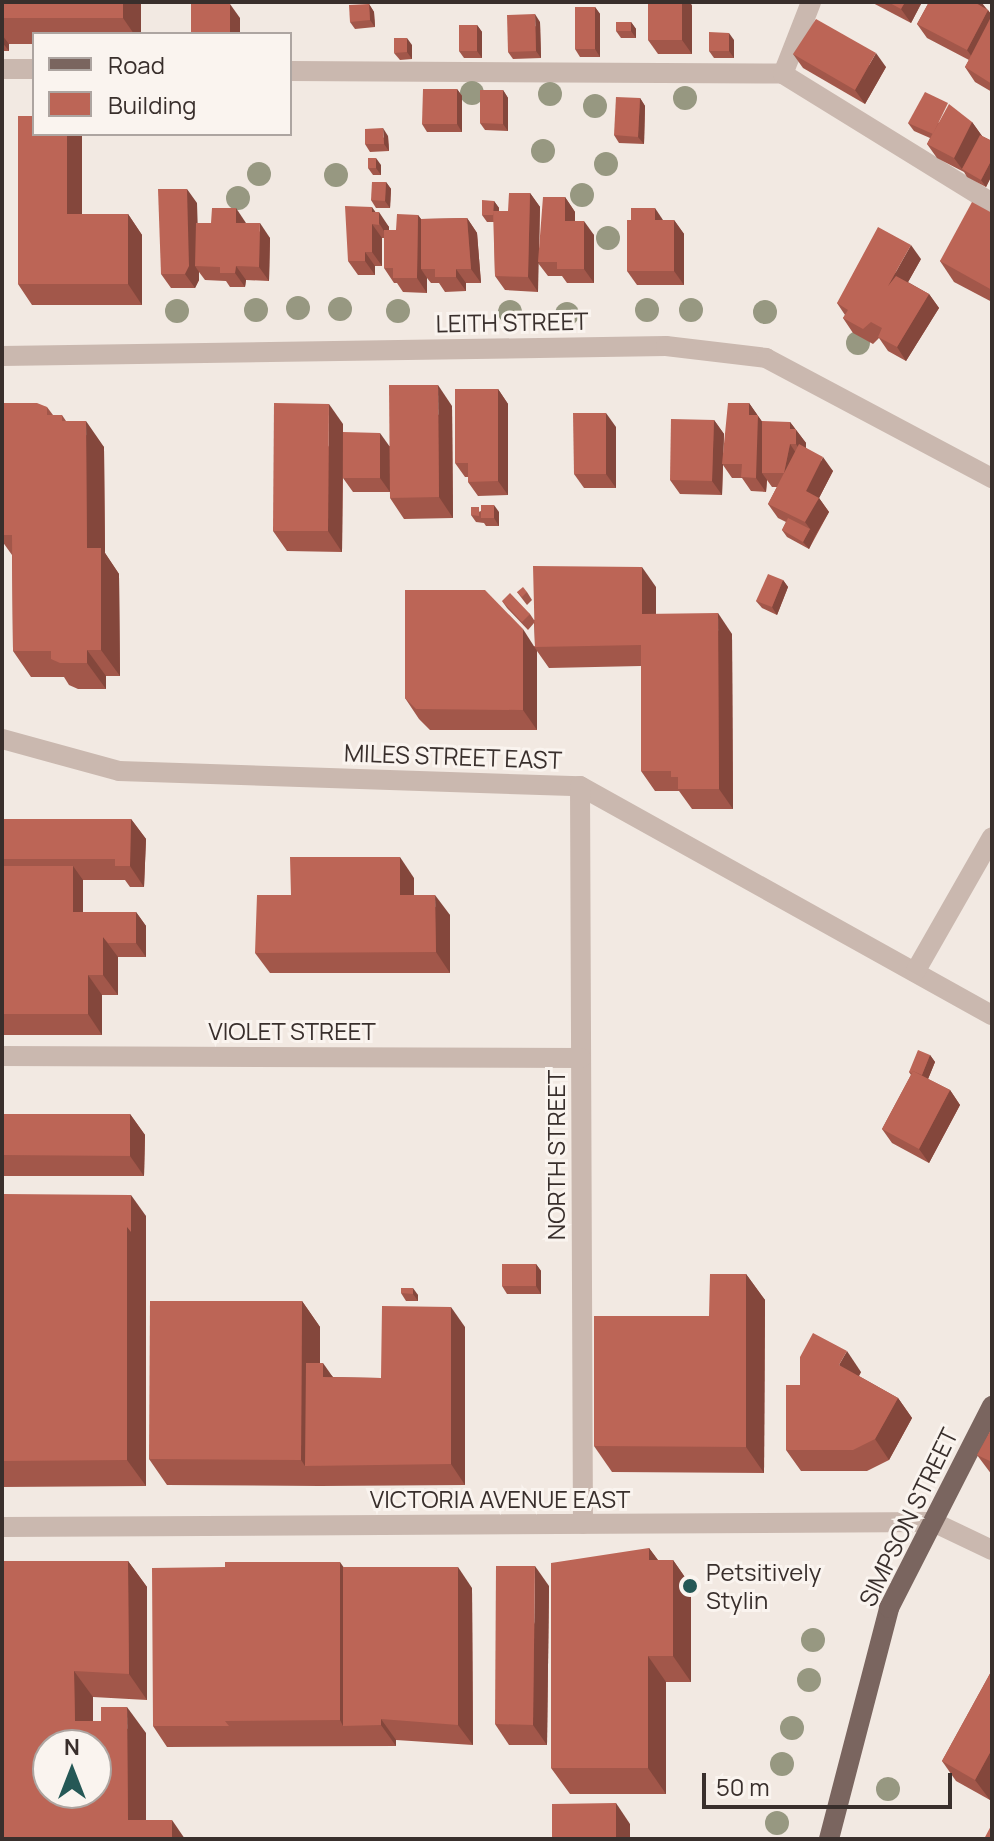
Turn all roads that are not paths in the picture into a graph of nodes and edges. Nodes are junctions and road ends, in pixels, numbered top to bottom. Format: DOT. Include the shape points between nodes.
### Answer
graph roads {
  1 [pos="811,2"];
  2 [pos="2,69"];
  3 [pos="32,69"];
  4 [pos="292,71"];
  5 [pos="783,74"];
  6 [pos="992,203"];
  7 [pos="2,356"];
  8 [pos="992,478"];
  9 [pos="2,739"];
  10 [pos="580,786"];
  11 [pos="992,837"];
  12 [pos="915,972"];
  13 [pos="992,1015"];
  14 [pos="2,1056"];
  15 [pos="581,1058"];
  16 [pos="992,1406"];
  17 [pos="933,1522"];
  18 [pos="583,1524"];
  19 [pos="2,1527"];
  20 [pos="992,1550"];
  21 [pos="829,1839"];
  1 -- 5 [label="street"];
  2 -- 3 [label="street"];
  4 -- 5 [label="street"];
  5 -- 6 [label="street"];
  7 -- 8 [label="street, LEITH STREET" via="666,346 766,358"];
  9 -- 10 [label="street, MILES STREET EAST" via="119,771"];
  10 -- 12 [label="street, MILES STREET EAST"];
  10 -- 15 [label="street, NORTH STREET"];
  11 -- 12 [label="street"];
  12 -- 13 [label="street, MILES STREET EAST"];
  14 -- 15 [label="street, VIOLET STREET"];
  15 -- 18 [label="street, NORTH STREET"];
  16 -- 17 [label="main road, SIMPSON STREET"];
  17 -- 18 [label="street, VICTORIA AVENUE EAST"];
  17 -- 20 [label="street, VICTORIA AVENUE EAST"];
  17 -- 21 [label="main road, SIMPSON STREET" via="889,1608"];
  18 -- 19 [label="street, VICTORIA AVENUE EAST"];
}
